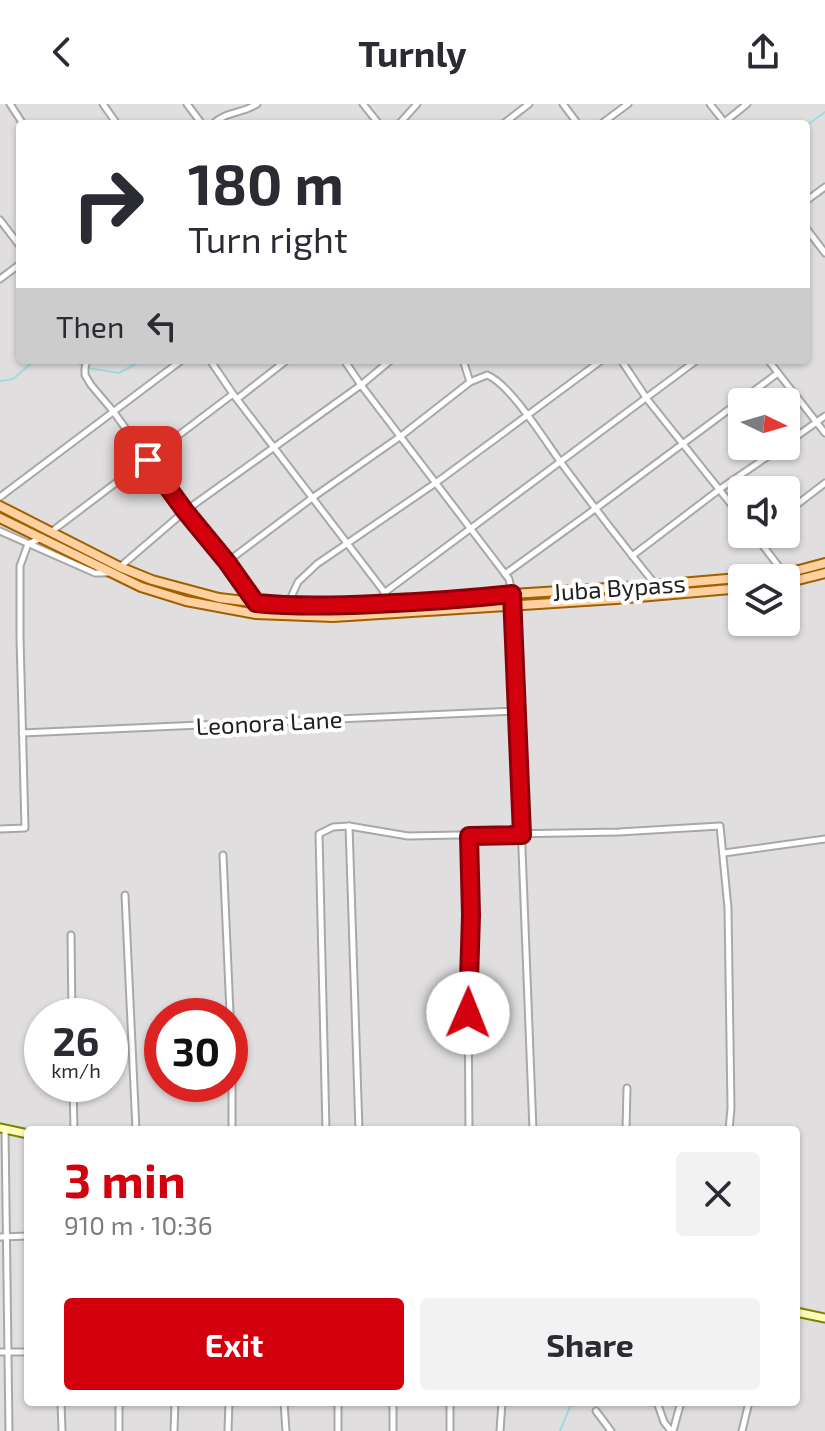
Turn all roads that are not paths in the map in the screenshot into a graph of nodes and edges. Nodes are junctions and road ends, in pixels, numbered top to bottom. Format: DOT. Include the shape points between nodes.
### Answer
graph roads {
  1 [pos="257,104"];
  2 [pos="363,104"];
  3 [pos="417,104"];
  4 [pos="529,104"];
  5 [pos="628,104"];
  6 [pos="747,104"];
  7 [pos="218,120"];
  8 [pos="376,120"];
  9 [pos="403,120"];
  10 [pos="508,120"];
  11 [pos="606,120"];
  12 [pos="728,120"];
  13 [pos="0,220"];
  14 [pos="810,233"];
  15 [pos="16,241"];
  16 [pos="825,253"];
  17 [pos="86,364"];
  18 [pos="177,364"];
  19 [pos="213,364"];
  20 [pos="281,364"];
  21 [pos="347,364"];
  22 [pos="386,364"];
  23 [pos="464,364"];
  24 [pos="597,364"];
  25 [pos="624,364"];
  26 [pos="692,364"];
  27 [pos="771,364"];
  28 [pos="778,373"];
  29 [pos="470,382"];
  30 [pos="361,385"];
  31 [pos="235,396"];
  32 [pos="647,399"];
  33 [pos="113,411"];
  34 [pos="528,416"];
  35 [pos="825,416"];
  36 [pos="817,422"];
  37 [pos="825,433"];
  38 [pos="800,434"];
  39 [pos="401,436"];
  40 [pos="683,444"];
  41 [pos="273,448"];
  42 [pos="148,460"];
  43 [pos="762,460"];
  44 [pos="560,462"];
  45 [pos="437,482"];
  46 [pos="825,483"];
  47 [pos="720,489"];
  48 [pos="0,497"];
  49 [pos="312,498"];
  50 [pos="728,500"];
  51 [pos="800,502"];
  52 [pos="0,506"];
  53 [pos="595,509"];
  54 [pos="185,511"];
  55 [pos="0,518"];
  56 [pos="471,528"];
  57 [pos="0,531"];
  58 [pos="50,532"];
  59 [pos="41,538"];
  60 [pos="28,544"];
  61 [pos="346,544"];
  62 [pos="632,556"];
  63 [pos="227,562"];
  64 [pos="825,563"];
  65 [pos="120,567"];
  66 [pos="800,572"];
  67 [pos="112,573"];
  68 [pos="825,573"];
  69 [pos="505,574"];
  70 [pos="800,576"];
  71 [pos="728,581"];
  72 [pos="656,585"];
  73 [pos="728,589"];
  74 [pos="384,593"];
  75 [pos="512,594"];
  76 [pos="256,603"];
  77 [pos="393,603"];
  78 [pos="287,606"];
  79 [pos="512,606"];
  80 [pos="516,711"];
  81 [pos="22,733"];
  82 [pos="349,826"];
  83 [pos="0,829"];
  84 [pos="522,835"];
  85 [pos="469,836"];
  86 [pos="825,839"];
  87 [pos="724,853"];
  88 [pos="223,855"];
  89 [pos="125,895"];
  90 [pos="71,935"];
  91 [pos="72,998"];
  92 [pos="627,1088"];
  93 [pos="73,1102"];
  94 [pos="74,1126"];
  95 [pos="136,1126"];
  96 [pos="232,1126"];
  97 [pos="326,1126"];
  98 [pos="359,1126"];
  99 [pos="469,1126"];
  100 [pos="533,1126"];
  101 [pos="626,1126"];
  102 [pos="729,1126"];
  103 [pos="2,1128"];
  104 [pos="24,1133"];
  105 [pos="24,1236"];
  106 [pos="3,1237"];
  107 [pos="800,1313"];
  108 [pos="825,1318"];
  109 [pos="0,1352"];
  110 [pos="8,1352"];
  111 [pos="24,1352"];
  112 [pos="61,1406"];
  113 [pos="119,1406"];
  114 [pos="175,1406"];
  115 [pos="229,1406"];
  116 [pos="284,1406"];
  117 [pos="338,1406"];
  118 [pos="393,1406"];
  119 [pos="450,1406"];
  120 [pos="502,1406"];
  121 [pos="658,1406"];
  122 [pos="680,1406"];
  123 [pos="748,1406"];
  124 [pos="596,1411"];
  125 [pos="9,1431"];
  126 [pos="62,1431"];
  127 [pos="119,1431"];
  128 [pos="174,1431"];
  129 [pos="228,1431"];
  130 [pos="286,1431"];
  131 [pos="338,1431"];
  132 [pos="393,1431"];
  133 [pos="450,1431"];
  134 [pos="500,1431"];
  135 [pos="611,1431"];
  136 [pos="672,1431"];
  137 [pos="742,1431"];
  1 -- 7 [label="street"];
  2 -- 8 [label="street"];
  3 -- 9 [label="street"];
  4 -- 10 [label="street"];
  5 -- 11 [label="street"];
  6 -- 12 [label="street"];
  13 -- 15 [label="street"];
  14 -- 16 [label="street"];
  17 -- 33 [label="street" via="85,375"];
  18 -- 33 [label="street"];
  19 -- 31 [label="street"];
  20 -- 31 [label="street"];
  21 -- 30 [label="street"];
  22 -- 30 [label="street"];
  23 -- 29 [label="street"];
  24 -- 34 [label="street"];
  25 -- 32 [label="street"];
  26 -- 32 [label="street"];
  27 -- 28 [label="street"];
  28 -- 36 [label="street"];
  28 -- 40 [label="street"];
  29 -- 34 [label="street" via="491,376"];
  29 -- 39 [label="street"];
  30 -- 39 [label="street"];
  30 -- 41 [label="street"];
  31 -- 41 [label="street"];
  31 -- 42 [label="street"];
  32 -- 40 [label="street"];
  32 -- 44 [label="street"];
  33 -- 42 [label="street"];
  33 -- 48 [label="street"];
  34 -- 44 [label="street"];
  34 -- 45 [label="street"];
  35 -- 36 [label="street"];
  36 -- 37 [label="street"];
  36 -- 38 [label="street"];
  39 -- 45 [label="street"];
  39 -- 49 [label="street"];
  40 -- 47 [label="street"];
  40 -- 53 [label="street"];
  41 -- 49 [label="street"];
  41 -- 54 [label="street"];
  42 -- 54 [label="street"];
  42 -- 58 [label="street"];
  43 -- 47 [label="street"];
  44 -- 53 [label="street"];
  44 -- 56 [label="street"];
  45 -- 56 [label="street"];
  45 -- 61 [label="street"];
  46 -- 51 [label="street"];
  47 -- 50 [label="street"];
  47 -- 62 [label="street"];
  49 -- 61 [label="street"];
  49 -- 63 [label="street"];
  52 -- 58 [label="main road, Juba Bypass"];
  53 -- 62 [label="street"];
  53 -- 69 [label="street"];
  54 -- 63 [label="street"];
  54 -- 65 [label="street"];
  55 -- 59 [label="main road, Juba Bypass"];
  56 -- 69 [label="street"];
  56 -- 74 [label="street"];
  57 -- 60 [label="street"];
  58 -- 59 [label="street"];
  58 -- 65 [label="main road, Juba Bypass"];
  59 -- 60 [label="street"];
  59 -- 67 [label="main road, Juba Bypass"];
  60 -- 67 [label="street" via="95,573"];
  60 -- 81 [label="street" via="20,566"];
  61 -- 74 [label="street"];
  61 -- 78 [label="street" via="298,582"];
  62 -- 72 [label="street"];
  63 -- 76 [label="street"];
  64 -- 66 [label="main road, Juba Bypass"];
  65 -- 76 [label="main road, Juba Bypass" via="202,595"];
  67 -- 79 [label="main road, Juba Bypass" via="167,596 256,614 333,617"];
  68 -- 70 [label="main road, Juba Bypass"];
  69 -- 75 [label="street"];
  71 -- 72 [label="main road, Juba Bypass"];
  72 -- 75 [label="main road, Juba Bypass"];
  73 -- 79 [label="main road, Juba Bypass"];
  74 -- 77 [label="street"];
  75 -- 77 [label="main road, Juba Bypass"];
  75 -- 79 [label="street"];
  76 -- 78 [label="main road, Juba Bypass"];
  77 -- 78 [label="main road, Juba Bypass"];
  79 -- 80 [label="street"];
  80 -- 81 [label="street, Leonora Lane"];
  80 -- 84 [label="street"];
  81 -- 83 [label="street" via="25,828"];
  82 -- 85 [label="street" via="408,836"];
  82 -- 97 [label="street" via="319,834"];
  82 -- 98 [label="street"];
  84 -- 85 [label="street"];
  84 -- 87 [label="street" via="720,826"];
  84 -- 100 [label="street"];
  85 -- 99 [label="street"];
  86 -- 87 [label="street"];
  87 -- 102 [label="street"];
  88 -- 96 [label="street"];
  89 -- 95 [label="street"];
  90 -- 91 [label="street"];
  92 -- 101 [label="street"];
  93 -- 94 [label="street"];
  103 -- 104 [label="main road"];
  103 -- 106 [label="street"];
  105 -- 106 [label="street"];
  106 -- 110 [label="street"];
  107 -- 108 [label="main road"];
  109 -- 110 [label="street"];
  110 -- 111 [label="street"];
  110 -- 125 [label="street"];
  112 -- 126 [label="street"];
  113 -- 127 [label="street"];
  114 -- 128 [label="street"];
  115 -- 129 [label="street"];
  116 -- 130 [label="street"];
  117 -- 131 [label="street"];
  118 -- 132 [label="street"];
  119 -- 133 [label="street"];
  120 -- 134 [label="street"];
  121 -- 136 [label="street"];
  122 -- 136 [label="street"];
  123 -- 137 [label="street"];
  124 -- 135 [label="street"];
}
